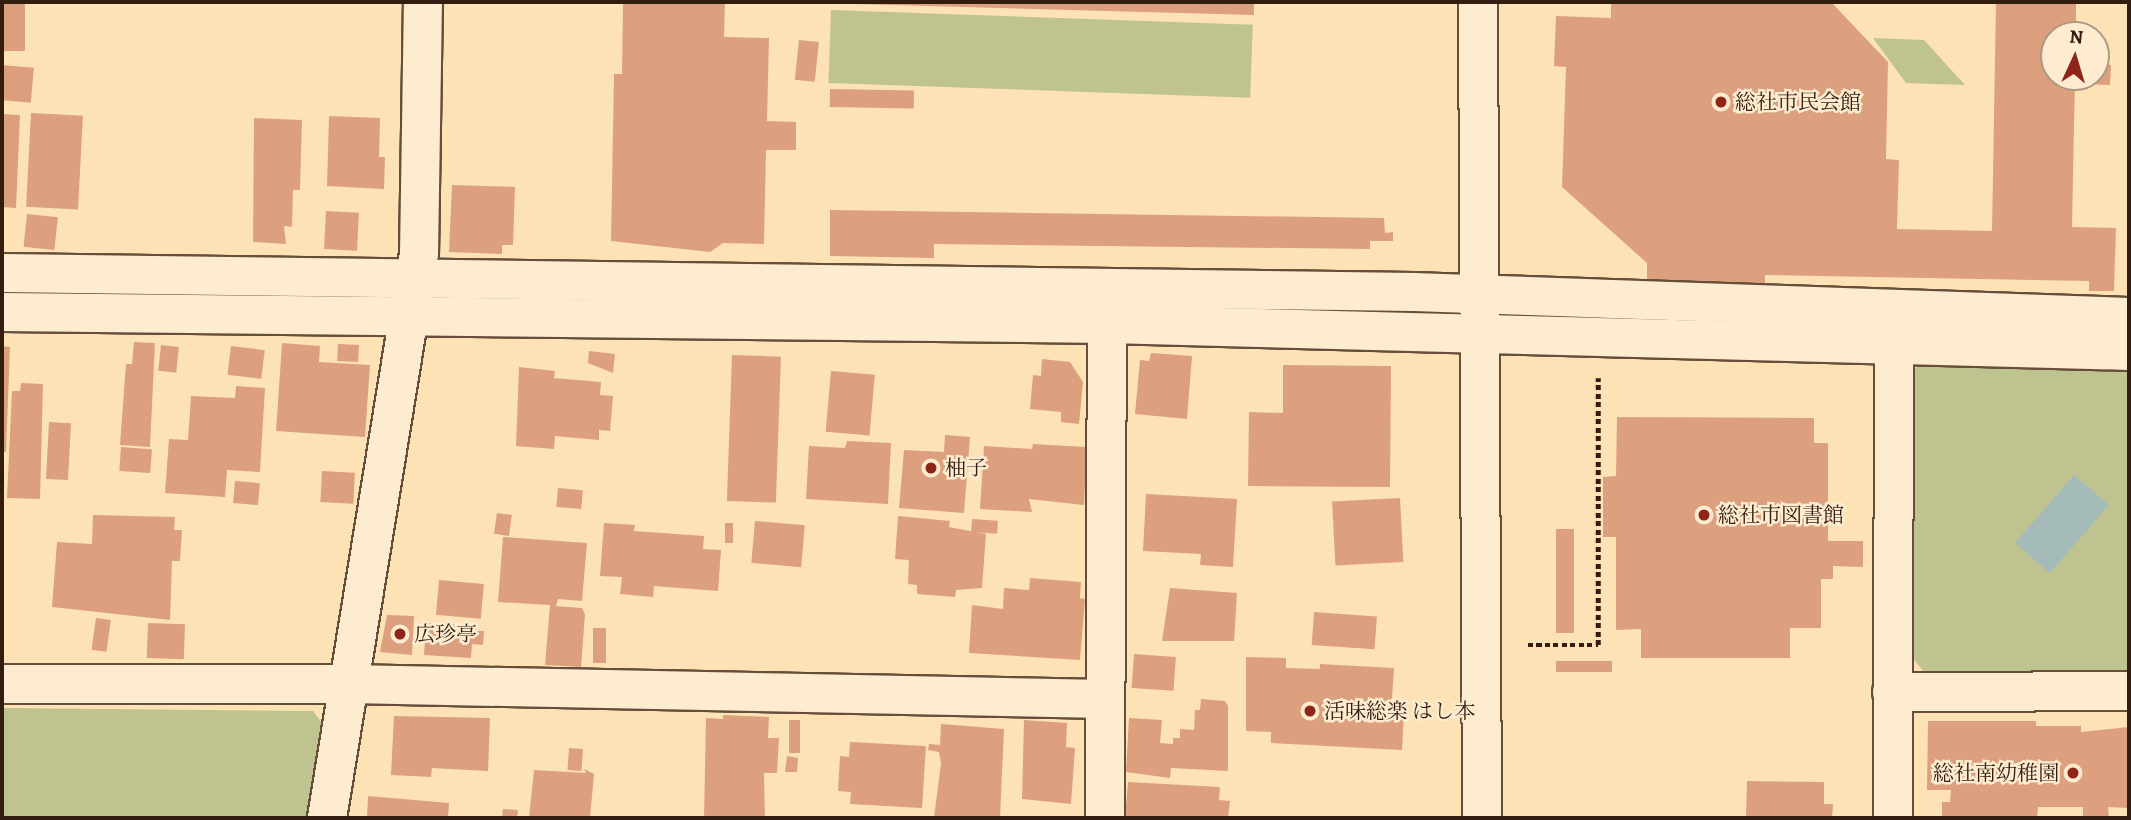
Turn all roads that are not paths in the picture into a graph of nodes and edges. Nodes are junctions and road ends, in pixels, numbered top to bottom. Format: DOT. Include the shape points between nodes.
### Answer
graph roads {
  1 [pos="423,2"];
  2 [pos="1478,2"];
  3 [pos="2,273"];
  4 [pos="415,279"];
  5 [pos="1479,295"];
  6 [pos="1108,307"];
  7 [pos="2,312"];
  8 [pos="409,317"];
  9 [pos="2129,317"];
  10 [pos="1893,326"];
  11 [pos="1479,332"];
  12 [pos="2129,351"];
  13 [pos="2,684"];
  14 [pos="349,684"];
  15 [pos="2129,691"];
  16 [pos="1892,692"];
  17 [pos="1105,699"];
  18 [pos="327,818"];
  19 [pos="1105,818"];
  20 [pos="1482,818"];
  21 [pos="1893,818"];
  1 -- 4 [label="street"];
  2 -- 5 [label="street"];
  3 -- 4 [label="street"];
  4 -- 6 [label="street"];
  4 -- 8 [label="street"];
  5 -- 6 [label="street"];
  5 -- 10 [label="street"];
  5 -- 11 [label="street"];
  6 -- 8 [label="street"];
  6 -- 11 [label="street"];
  6 -- 17 [label="street"];
  7 -- 8 [label="street"];
  8 -- 14 [label="street"];
  9 -- 10 [label="street"];
  10 -- 11 [label="street" via="1598,335"];
  10 -- 12 [label="street"];
  10 -- 16 [label="street"];
  11 -- 20 [label="street"];
  13 -- 14 [label="street"];
  14 -- 17 [label="street"];
  14 -- 18 [label="street"];
  15 -- 16 [label="street"];
  16 -- 21 [label="street"];
  17 -- 19 [label="street"];
}
